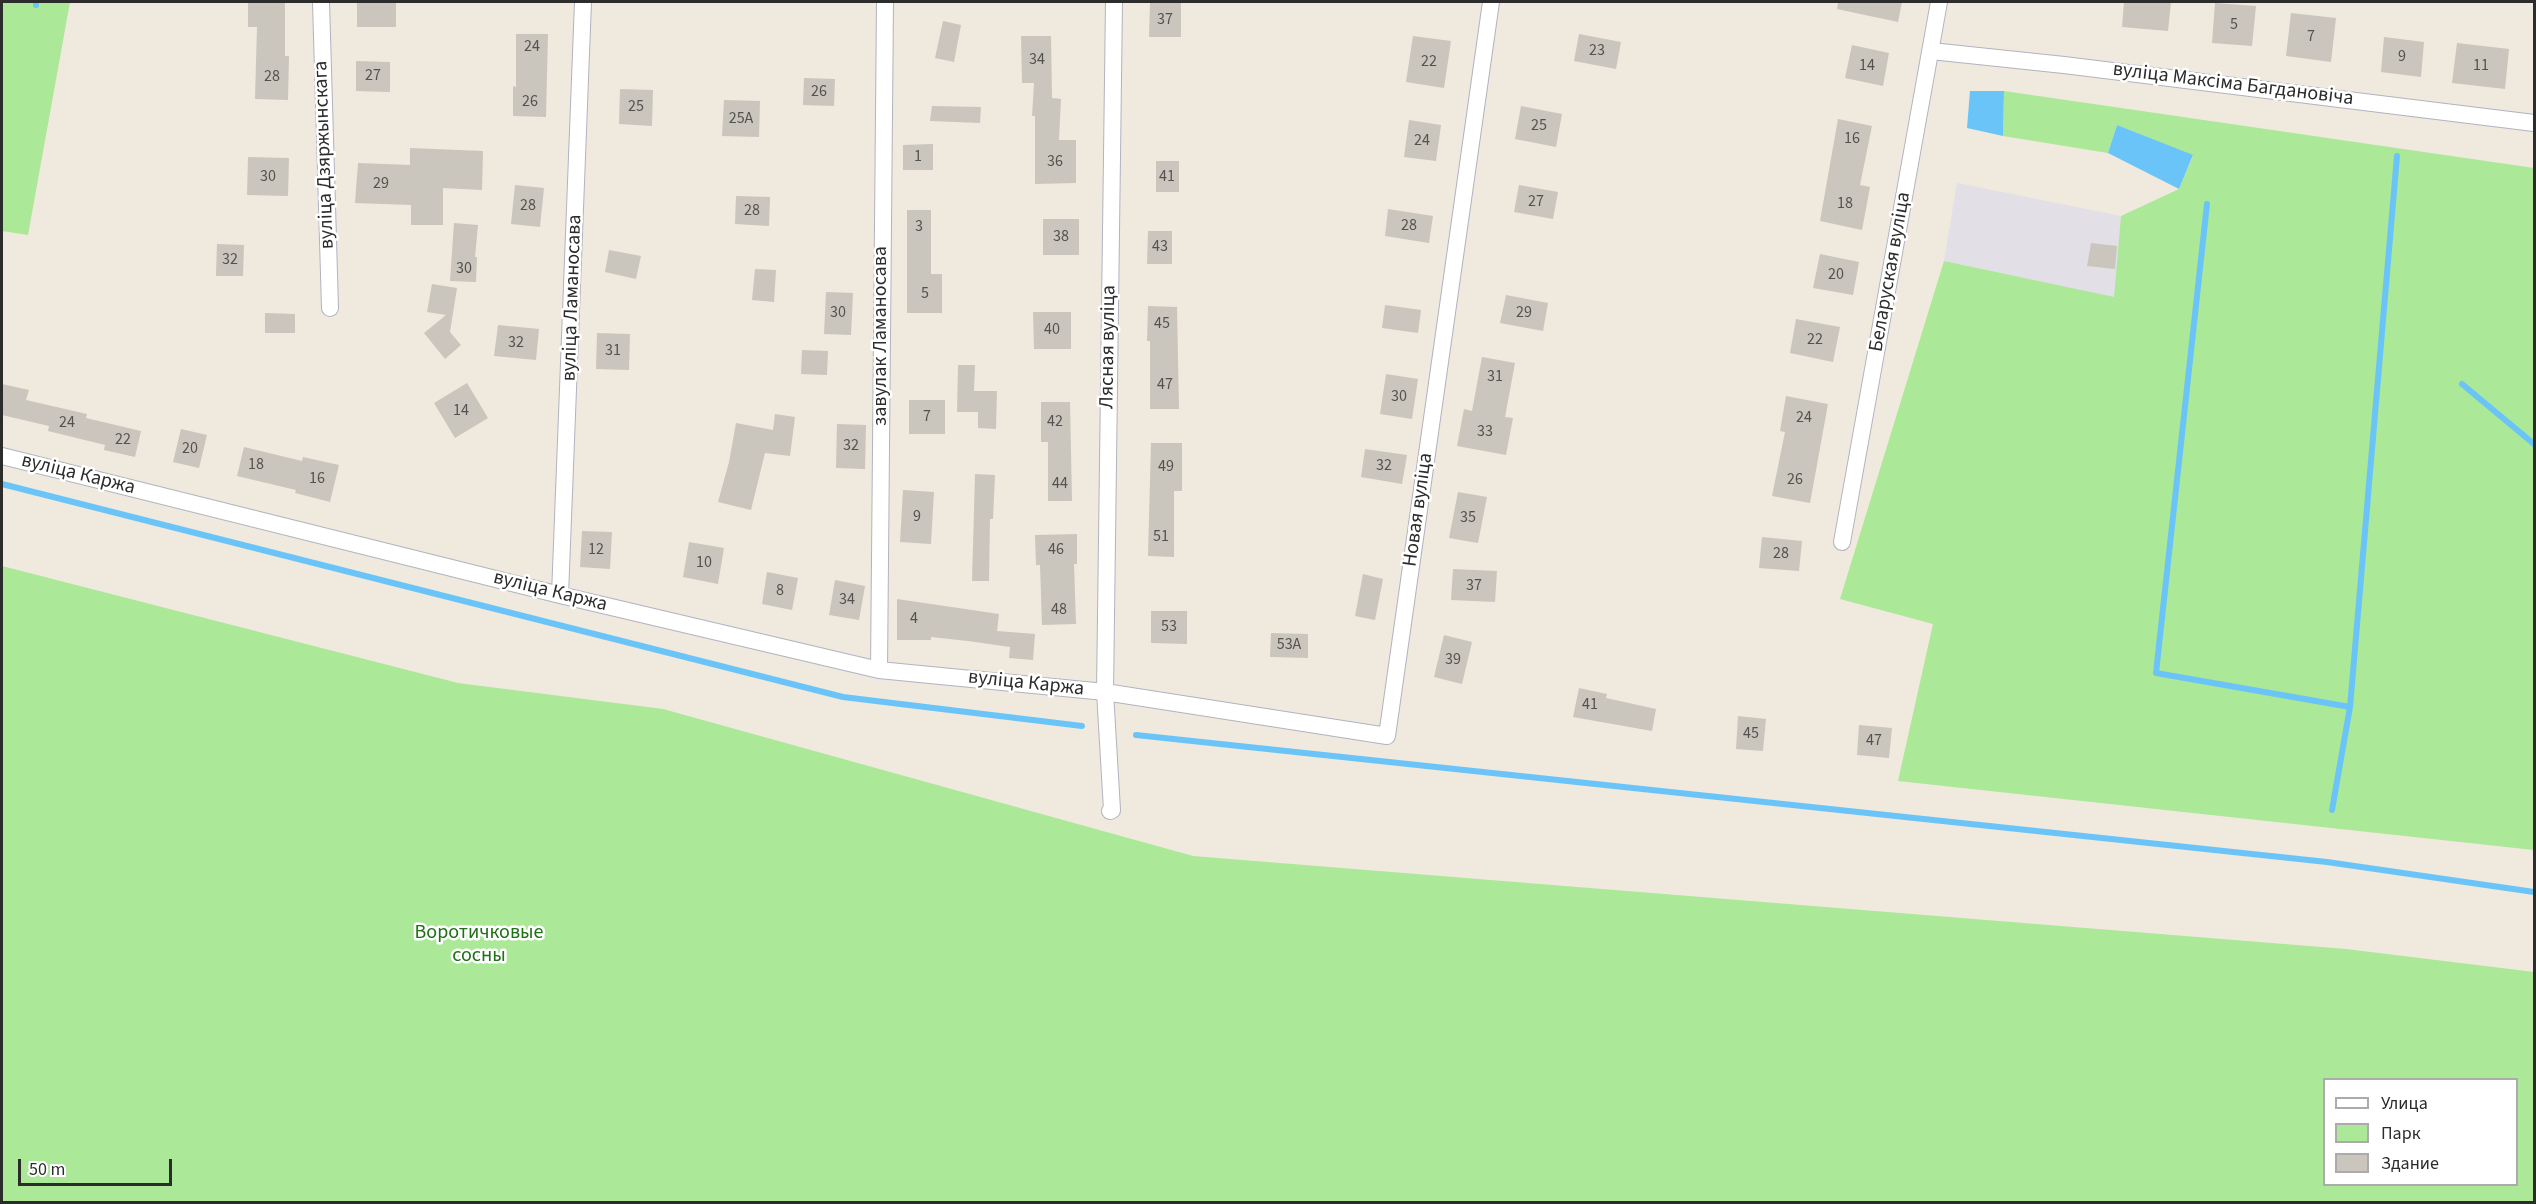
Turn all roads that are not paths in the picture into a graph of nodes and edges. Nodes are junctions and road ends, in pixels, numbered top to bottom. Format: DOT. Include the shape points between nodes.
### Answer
graph roads {
  1 [pos="321,2"];
  2 [pos="583,2"];
  3 [pos="885,2"];
  4 [pos="1114,2"];
  5 [pos="1491,2"];
  6 [pos="1939,2"];
  7 [pos="1931,51"];
  8 [pos="2535,123"];
  9 [pos="330,308"];
  10 [pos="2,456"];
  11 [pos="1842,542"];
  12 [pos="560,595"];
  13 [pos="879,670"];
  14 [pos="1105,692"];
  15 [pos="1110,811"];
  1 -- 9 [label="street, вуліца Дзяржынскага"];
  2 -- 12 [label="street, вуліца Ламаносава"];
  3 -- 13 [label="street, завулак Ламаносава"];
  4 -- 14 [label="street, Лясная вуліца"];
  5 -- 14 [label="street, Новая вуліца" via="1387,736"];
  6 -- 7 [label="street, Беларуская вуліца"];
  7 -- 8 [label="street, вуліца Максіма Багдановіча"];
  7 -- 11 [label="street, Беларуская вуліца"];
  10 -- 12 [label="street, вуліца Каржа"];
  12 -- 13 [label="street, вуліца Каржа"];
  13 -- 14 [label="street, вуліца Каржа"];
  14 -- 15 [label="street, Лясная вуліца"];
}
